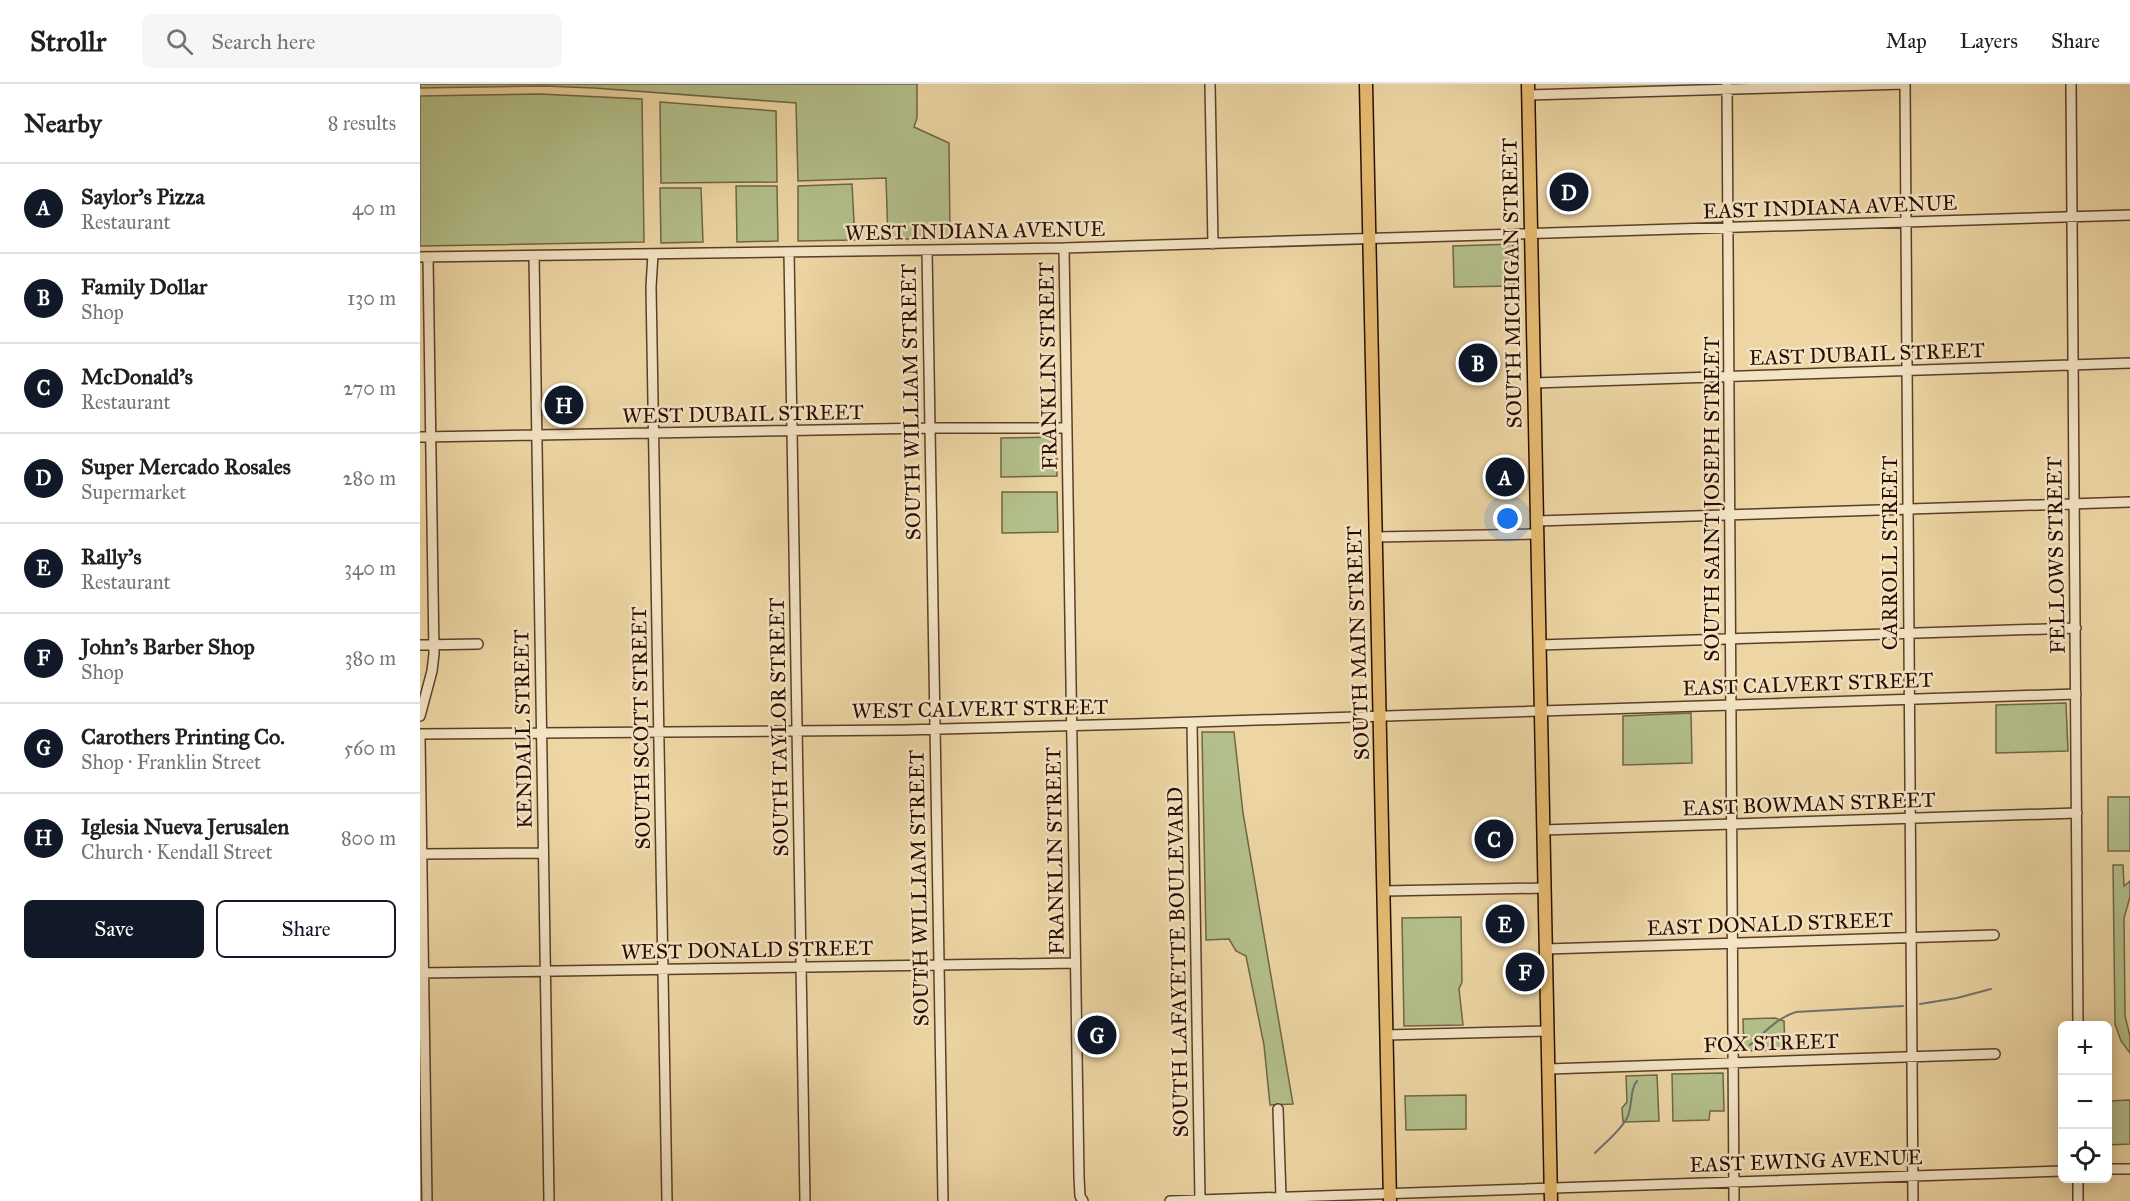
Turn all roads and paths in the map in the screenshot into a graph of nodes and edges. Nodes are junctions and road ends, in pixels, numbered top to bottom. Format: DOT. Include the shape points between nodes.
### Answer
graph roads {
  1 [pos="1210,84"];
  2 [pos="1366,84"];
  3 [pos="1905,84"];
  4 [pos="2071,84"];
  5 [pos="1727,87"];
  6 [pos="1528,90"];
  7 [pos="2130,215"];
  8 [pos="2072,217"];
  9 [pos="1906,223"];
  10 [pos="1728,228"];
  11 [pos="1531,235"];
  12 [pos="1369,240"];
  13 [pos="1214,244"];
  14 [pos="1064,248"];
  15 [pos="927,250"];
  16 [pos="789,252"];
  17 [pos="653,254"];
  18 [pos="534,256"];
  19 [pos="424,257"];
  20 [pos="2130,363"];
  21 [pos="2073,365"];
  22 [pos="1907,370"];
  23 [pos="1729,376"];
  24 [pos="1534,383"];
  25 [pos="930,428"];
  26 [pos="1067,428"];
  27 [pos="792,431"];
  28 [pos="654,434"];
  29 [pos="536,435"];
  30 [pos="420,437"];
  31 [pos="431,437"];
  32 [pos="2130,502"];
  33 [pos="2074,504"];
  34 [pos="1908,509"];
  35 [pos="1730,515"];
  36 [pos="1537,521"];
  37 [pos="1537,534"];
  38 [pos="1375,537"];
  39 [pos="2076,628"];
  40 [pos="1909,633"];
  41 [pos="1731,638"];
  42 [pos="478,644"];
  43 [pos="420,645"];
  44 [pos="434,645"];
  45 [pos="1539,645"];
  46 [pos="2076,694"];
  47 [pos="1909,699"];
  48 [pos="1731,705"];
  49 [pos="1541,711"];
  50 [pos="420,716"];
  51 [pos="1380,716"];
  52 [pos="1192,723"];
  53 [pos="1071,726"];
  54 [pos="934,728"];
  55 [pos="797,730"];
  56 [pos="659,732"];
  57 [pos="541,734"];
  58 [pos="420,736"];
  59 [pos="2077,813"];
  60 [pos="1910,819"];
  61 [pos="1732,824"];
  62 [pos="1543,830"];
  63 [pos="543,853"];
  64 [pos="422,854"];
  65 [pos="1545,888"];
  66 [pos="1383,891"];
  67 [pos="1994,935"];
  68 [pos="1911,938"];
  69 [pos="1732,943"];
  70 [pos="1546,949"];
  71 [pos="1075,963"];
  72 [pos="938,965"];
  73 [pos="801,968"];
  74 [pos="663,970"];
  75 [pos="546,971"];
  76 [pos="422,973"];
  77 [pos="2078,1021"];
  78 [pos="1548,1031"];
  79 [pos="1386,1035"];
  80 [pos="1995,1054"];
  81 [pos="1912,1056"];
  82 [pos="1733,1062"];
  83 [pos="1549,1069"];
  84 [pos="1278,1109"];
  85 [pos="2130,1168"];
  86 [pos="2112,1169"];
  87 [pos="2058,1171"];
  88 [pos="1913,1176"];
  89 [pos="1734,1182"];
  90 [pos="2078,1183"];
  91 [pos="1551,1187"];
  92 [pos="1281,1197"];
  93 [pos="1390,1197"];
  94 [pos="1200,1200"];
  95 [pos="427,1201"];
  96 [pos="549,1201"];
  97 [pos="666,1201"];
  98 [pos="805,1201"];
  99 [pos="943,1201"];
  100 [pos="1083,1201"];
  101 [pos="1170,1201"];
  102 [pos="1551,1201"];
  103 [pos="1734,1201"];
  104 [pos="1913,1201"];
  105 [pos="2078,1201"];
  1 -- 13 [label="street"];
  2 -- 12 [label="main road, SOUTH MAIN STREET"];
  3 -- 5 [label="street"];
  3 -- 9 [label="street, CARROLL STREET"];
  4 -- 8 [label="street, FELLOWS STREET"];
  5 -- 6 [label="street"];
  5 -- 10 [label="street, SOUTH SAINT JOSEPH STREET"];
  6 -- 11 [label="main road, SOUTH MICHIGAN STREET"];
  7 -- 8 [label="street, EAST INDIANA AVENUE"];
  8 -- 9 [label="street, EAST INDIANA AVENUE"];
  8 -- 21 [label="street, FELLOWS STREET"];
  9 -- 10 [label="street, EAST INDIANA AVENUE"];
  9 -- 22 [label="street, CARROLL STREET"];
  10 -- 11 [label="street, EAST INDIANA AVENUE"];
  10 -- 23 [label="street, SOUTH SAINT JOSEPH STREET"];
  11 -- 12 [label="street, WEST INDIANA AVENUE"];
  11 -- 24 [label="main road, SOUTH MICHIGAN STREET"];
  12 -- 13 [label="street, WEST INDIANA AVENUE"];
  12 -- 38 [label="main road, SOUTH MAIN STREET"];
  13 -- 14 [label="street, WEST INDIANA AVENUE"];
  14 -- 15 [label="street, WEST INDIANA AVENUE"];
  14 -- 26 [label="street, FRANKLIN STREET"];
  15 -- 16 [label="street, WEST INDIANA AVENUE"];
  15 -- 25 [label="street, SOUTH WILLIAM STREET"];
  16 -- 17 [label="street, WEST INDIANA AVENUE"];
  16 -- 27 [label="street, SOUTH TAYLOR STREET"];
  17 -- 18 [label="street, WEST INDIANA AVENUE"];
  17 -- 28 [label="street, SOUTH SCOTT STREET"];
  18 -- 19 [label="street, WEST INDIANA AVENUE"];
  18 -- 29 [label="street, KENDALL STREET"];
  19 -- 31 [label="street"];
  20 -- 21 [label="street, EAST DUBAIL STREET"];
  21 -- 22 [label="street, EAST DUBAIL STREET"];
  21 -- 33 [label="street, FELLOWS STREET"];
  22 -- 23 [label="street, EAST DUBAIL STREET"];
  22 -- 34 [label="street, CARROLL STREET"];
  23 -- 24 [label="street, EAST DUBAIL STREET"];
  23 -- 35 [label="street, SOUTH SAINT JOSEPH STREET"];
  24 -- 36 [label="main road, SOUTH MICHIGAN STREET"];
  25 -- 26 [label="street, WEST DUBAIL STREET"];
  25 -- 27 [label="street, WEST DUBAIL STREET"];
  25 -- 54 [label="street, SOUTH WILLIAM STREET"];
  26 -- 53 [label="street, FRANKLIN STREET"];
  27 -- 28 [label="street, WEST DUBAIL STREET"];
  27 -- 55 [label="street, SOUTH TAYLOR STREET"];
  28 -- 29 [label="street, WEST DUBAIL STREET"];
  28 -- 56 [label="street, SOUTH SCOTT STREET"];
  29 -- 31 [label="street, WEST DUBAIL STREET"];
  29 -- 57 [label="street, KENDALL STREET"];
  30 -- 31 [label="street, WEST DUBAIL STREET"];
  31 -- 44 [label="street"];
  32 -- 33 [label="street"];
  33 -- 34 [label="street"];
  33 -- 39 [label="street, FELLOWS STREET"];
  34 -- 35 [label="street"];
  34 -- 40 [label="street, CARROLL STREET"];
  35 -- 36 [label="street"];
  35 -- 41 [label="street, SOUTH SAINT JOSEPH STREET"];
  36 -- 37 [label="main road, SOUTH MICHIGAN STREET"];
  37 -- 38 [label="street"];
  37 -- 45 [label="main road, SOUTH MICHIGAN STREET"];
  38 -- 51 [label="main road, SOUTH MAIN STREET"];
  39 -- 40 [label="street"];
  39 -- 46 [label="street, FELLOWS STREET"];
  40 -- 41 [label="street"];
  40 -- 47 [label="street, CARROLL STREET"];
  41 -- 45 [label="street"];
  41 -- 48 [label="street, SOUTH SAINT JOSEPH STREET"];
  42 -- 44 [label="street"];
  43 -- 44 [label="street"];
  44 -- 50 [label="street" via="432,671"];
  45 -- 49 [label="main road, SOUTH MICHIGAN STREET"];
  46 -- 47 [label="street, EAST CALVERT STREET"];
  46 -- 59 [label="street, FELLOWS STREET"];
  47 -- 48 [label="street, EAST CALVERT STREET"];
  47 -- 60 [label="street, CARROLL STREET"];
  48 -- 49 [label="street, EAST CALVERT STREET"];
  48 -- 61 [label="street, SOUTH SAINT JOSEPH STREET"];
  49 -- 51 [label="street, WEST CALVERT STREET"];
  49 -- 62 [label="main road, SOUTH MICHIGAN STREET"];
  51 -- 52 [label="street, WEST CALVERT STREET"];
  51 -- 66 [label="main road, SOUTH MAIN STREET"];
  52 -- 53 [label="street, WEST CALVERT STREET"];
  52 -- 94 [label="street, SOUTH LAFAYETTE BOULEVARD"];
  53 -- 54 [label="street, WEST CALVERT STREET"];
  53 -- 71 [label="street, FRANKLIN STREET"];
  54 -- 55 [label="street, WEST CALVERT STREET"];
  54 -- 72 [label="street, SOUTH WILLIAM STREET"];
  55 -- 56 [label="street, WEST CALVERT STREET"];
  55 -- 73 [label="street, SOUTH TAYLOR STREET"];
  56 -- 57 [label="street, WEST CALVERT STREET"];
  56 -- 74 [label="street, SOUTH SCOTT STREET"];
  57 -- 58 [label="street, WEST CALVERT STREET"];
  57 -- 63 [label="street, KENDALL STREET"];
  58 -- 64 [label="street"];
  59 -- 60 [label="street, EAST BOWMAN STREET"];
  59 -- 77 [label="street, FELLOWS STREET"];
  60 -- 61 [label="street, EAST BOWMAN STREET"];
  60 -- 68 [label="street, CARROLL STREET"];
  61 -- 62 [label="street, EAST BOWMAN STREET"];
  61 -- 69 [label="street, SOUTH SAINT JOSEPH STREET"];
  62 -- 65 [label="main road, SOUTH MICHIGAN STREET"];
  63 -- 64 [label="street"];
  63 -- 75 [label="street, KENDALL STREET"];
  64 -- 76 [label="street"];
  65 -- 66 [label="street"];
  65 -- 70 [label="main road, SOUTH MICHIGAN STREET"];
  66 -- 79 [label="main road, SOUTH MAIN STREET"];
  67 -- 68 [label="street, EAST DONALD STREET"];
  68 -- 69 [label="street, EAST DONALD STREET"];
  68 -- 81 [label="street, CARROLL STREET"];
  69 -- 70 [label="street, EAST DONALD STREET"];
  69 -- 82 [label="street, SOUTH SAINT JOSEPH STREET"];
  70 -- 78 [label="main road, SOUTH MICHIGAN STREET"];
  71 -- 72 [label="street, WEST DONALD STREET"];
  71 -- 100 [label="street, FRANKLIN STREET" via="1079,1177"];
  72 -- 73 [label="street, WEST DONALD STREET"];
  72 -- 99 [label="street, SOUTH WILLIAM STREET"];
  73 -- 74 [label="street, WEST DONALD STREET"];
  73 -- 98 [label="street, SOUTH TAYLOR STREET"];
  74 -- 75 [label="street, WEST DONALD STREET"];
  74 -- 97 [label="street, SOUTH SCOTT STREET"];
  75 -- 76 [label="street, WEST DONALD STREET"];
  75 -- 96 [label="street, KENDALL STREET"];
  76 -- 95 [label="street"];
  78 -- 79 [label="street"];
  78 -- 83 [label="main road, SOUTH MICHIGAN STREET"];
  79 -- 93 [label="main road, SOUTH MAIN STREET"];
  80 -- 81 [label="street, FOX STREET"];
  81 -- 82 [label="street, FOX STREET"];
  81 -- 88 [label="street, CARROLL STREET"];
  82 -- 83 [label="street, FOX STREET"];
  82 -- 89 [label="street, SOUTH SAINT JOSEPH STREET"];
  83 -- 91 [label="main road, SOUTH MICHIGAN STREET"];
  84 -- 92 [label="street"];
  85 -- 86 [label="street"];
  87 -- 88 [label="street, EAST EWING AVENUE"];
  88 -- 89 [label="street, EAST EWING AVENUE"];
  88 -- 104 [label="street, CARROLL STREET"];
  89 -- 91 [label="street, EAST EWING AVENUE"];
  89 -- 103 [label="street, SOUTH SAINT JOSEPH STREET"];
  90 -- 105 [label="street"];
  91 -- 93 [label="street, EAST EWING AVENUE"];
  91 -- 102 [label="main road, SOUTH MICHIGAN STREET"];
  92 -- 93 [label="street, EAST EWING AVENUE"];
  92 -- 94 [label="street, EAST EWING AVENUE"];
  94 -- 101 [label="street, EAST EWING AVENUE"];
}
